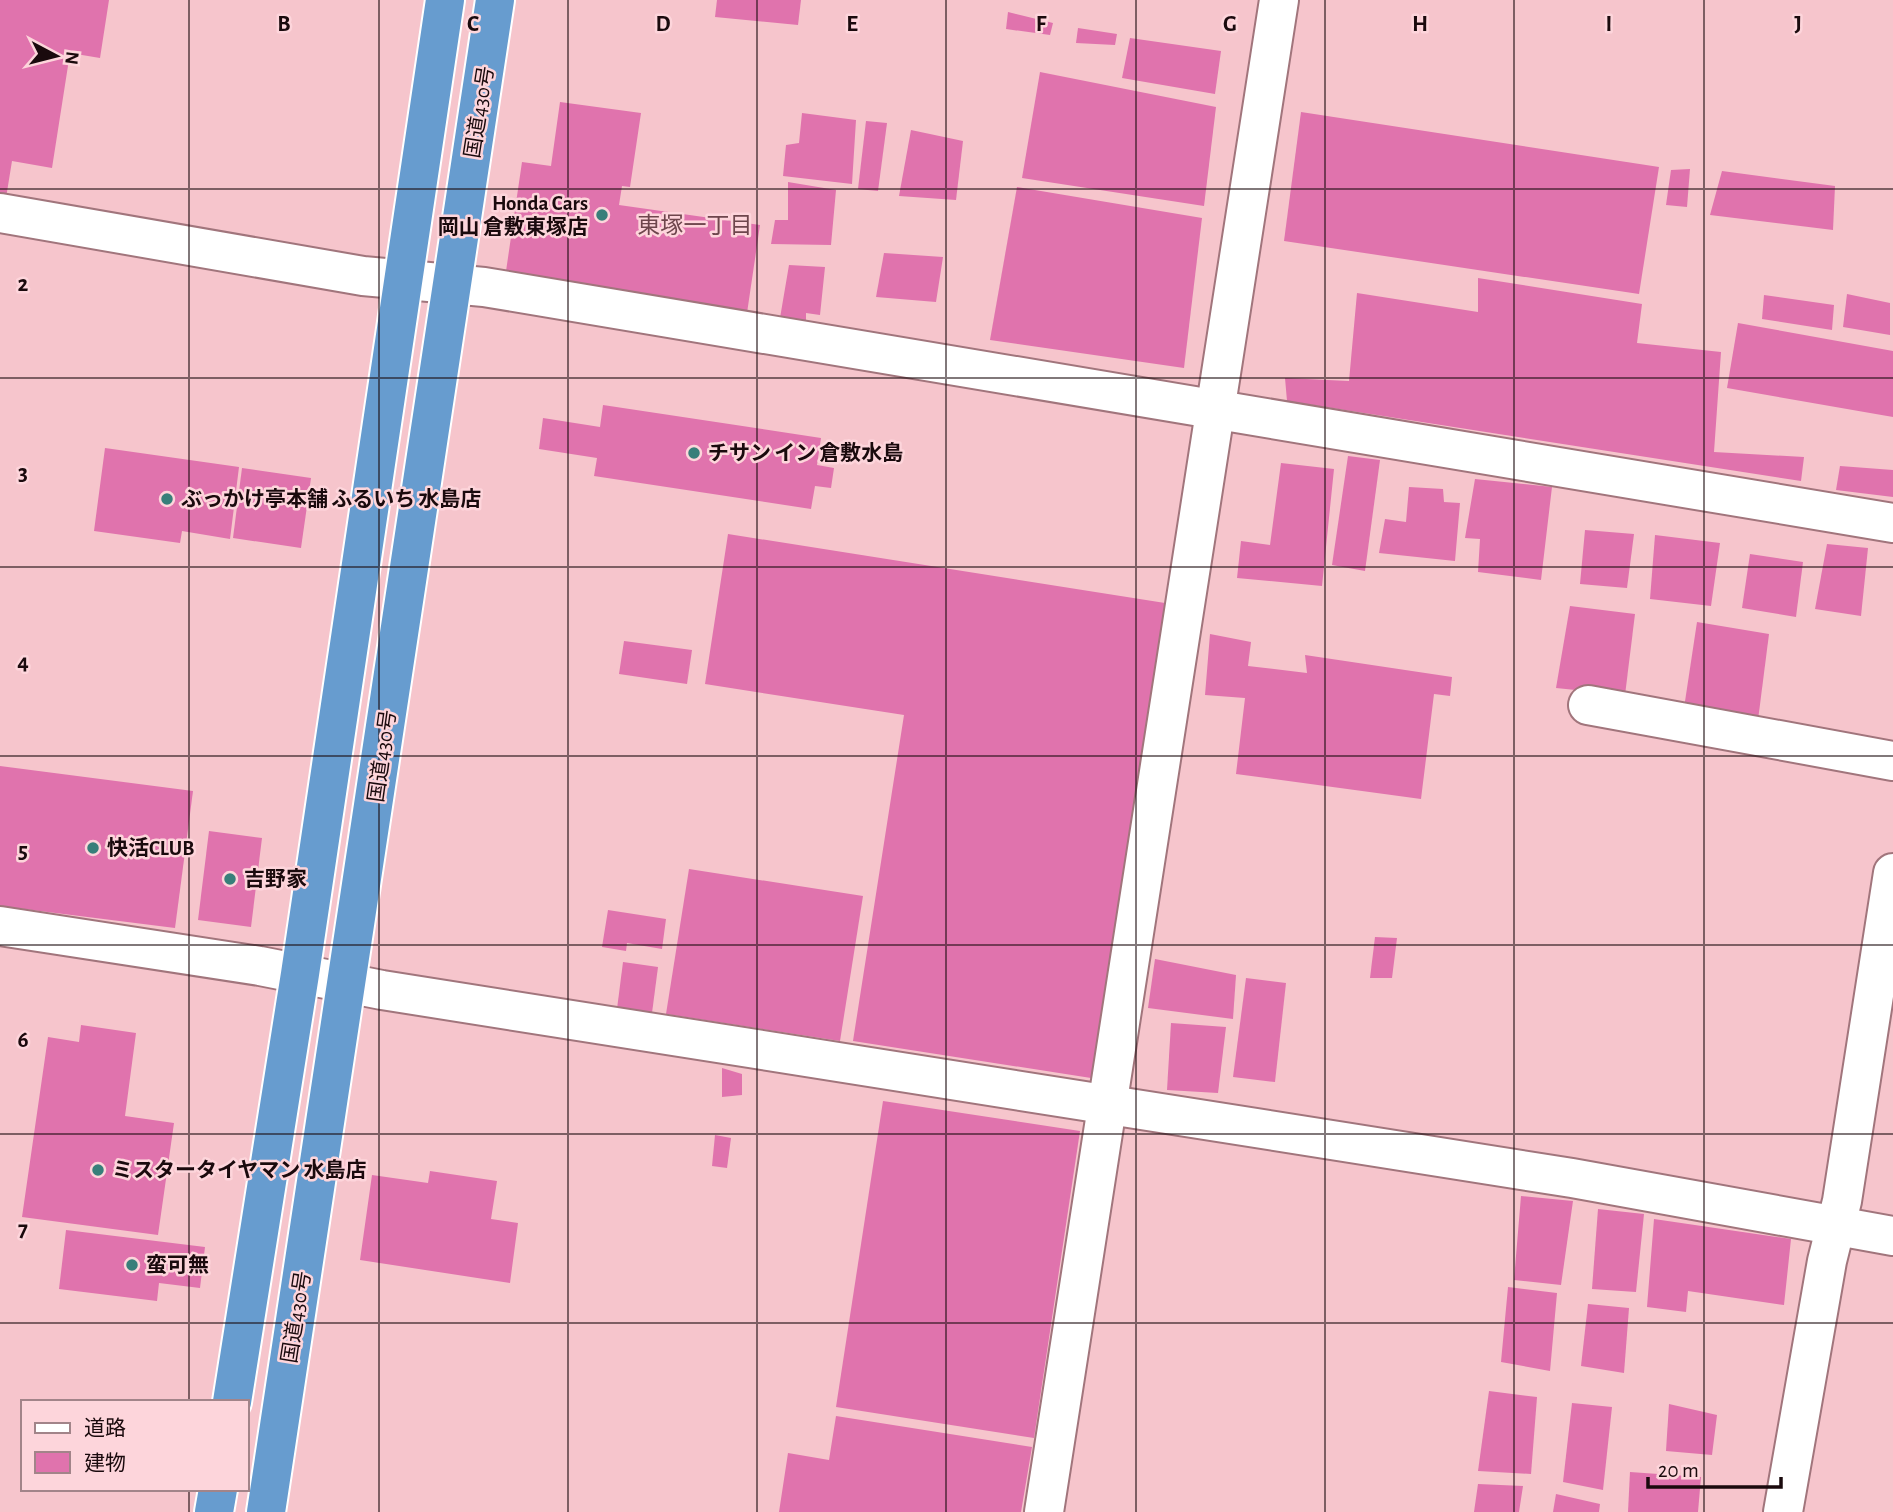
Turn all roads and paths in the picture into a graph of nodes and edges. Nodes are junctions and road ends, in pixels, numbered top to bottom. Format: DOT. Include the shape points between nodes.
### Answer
graph roads {
  1 [pos="445,0"];
  2 [pos="495,0"];
  3 [pos="1279,0"];
  4 [pos="0,213"];
  5 [pos="404,279"];
  6 [pos="453,284"];
  7 [pos="1215,409"];
  8 [pos="1893,523"];
  9 [pos="1588,705"];
  10 [pos="1893,761"];
  11 [pos="1893,873"];
  12 [pos="0,926"];
  13 [pos="300,974"];
  14 [pos="348,984"];
  15 [pos="1108,1106"];
  16 [pos="1836,1226"];
  17 [pos="1893,1236"];
  18 [pos="232,1400"];
  19 [pos="218,1491"];
  20 [pos="214,1512"];
  21 [pos="266,1512"];
  22 [pos="1044,1512"];
  23 [pos="1783,1512"];
  1 -- 5 [label="highway"];
  2 -- 6 [label="highway, 国道430号"];
  3 -- 7 [label="street"];
  4 -- 5 [label="street"];
  5 -- 6 [label="street"];
  5 -- 13 [label="highway"];
  6 -- 7 [label="street"];
  6 -- 14 [label="highway, 国道430号"];
  7 -- 8 [label="street"];
  7 -- 15 [label="street"];
  9 -- 10 [label="street"];
  11 -- 16 [label="street"];
  12 -- 13 [label="street"];
  13 -- 14 [label="street"];
  13 -- 18 [label="highway"];
  14 -- 15 [label="street"];
  14 -- 21 [label="highway, 国道430号"];
  15 -- 16 [label="street" via="1572,1178"];
  15 -- 22 [label="street"];
  16 -- 17 [label="street"];
  16 -- 23 [label="street"];
  19 -- 20 [label="highway"];
}
